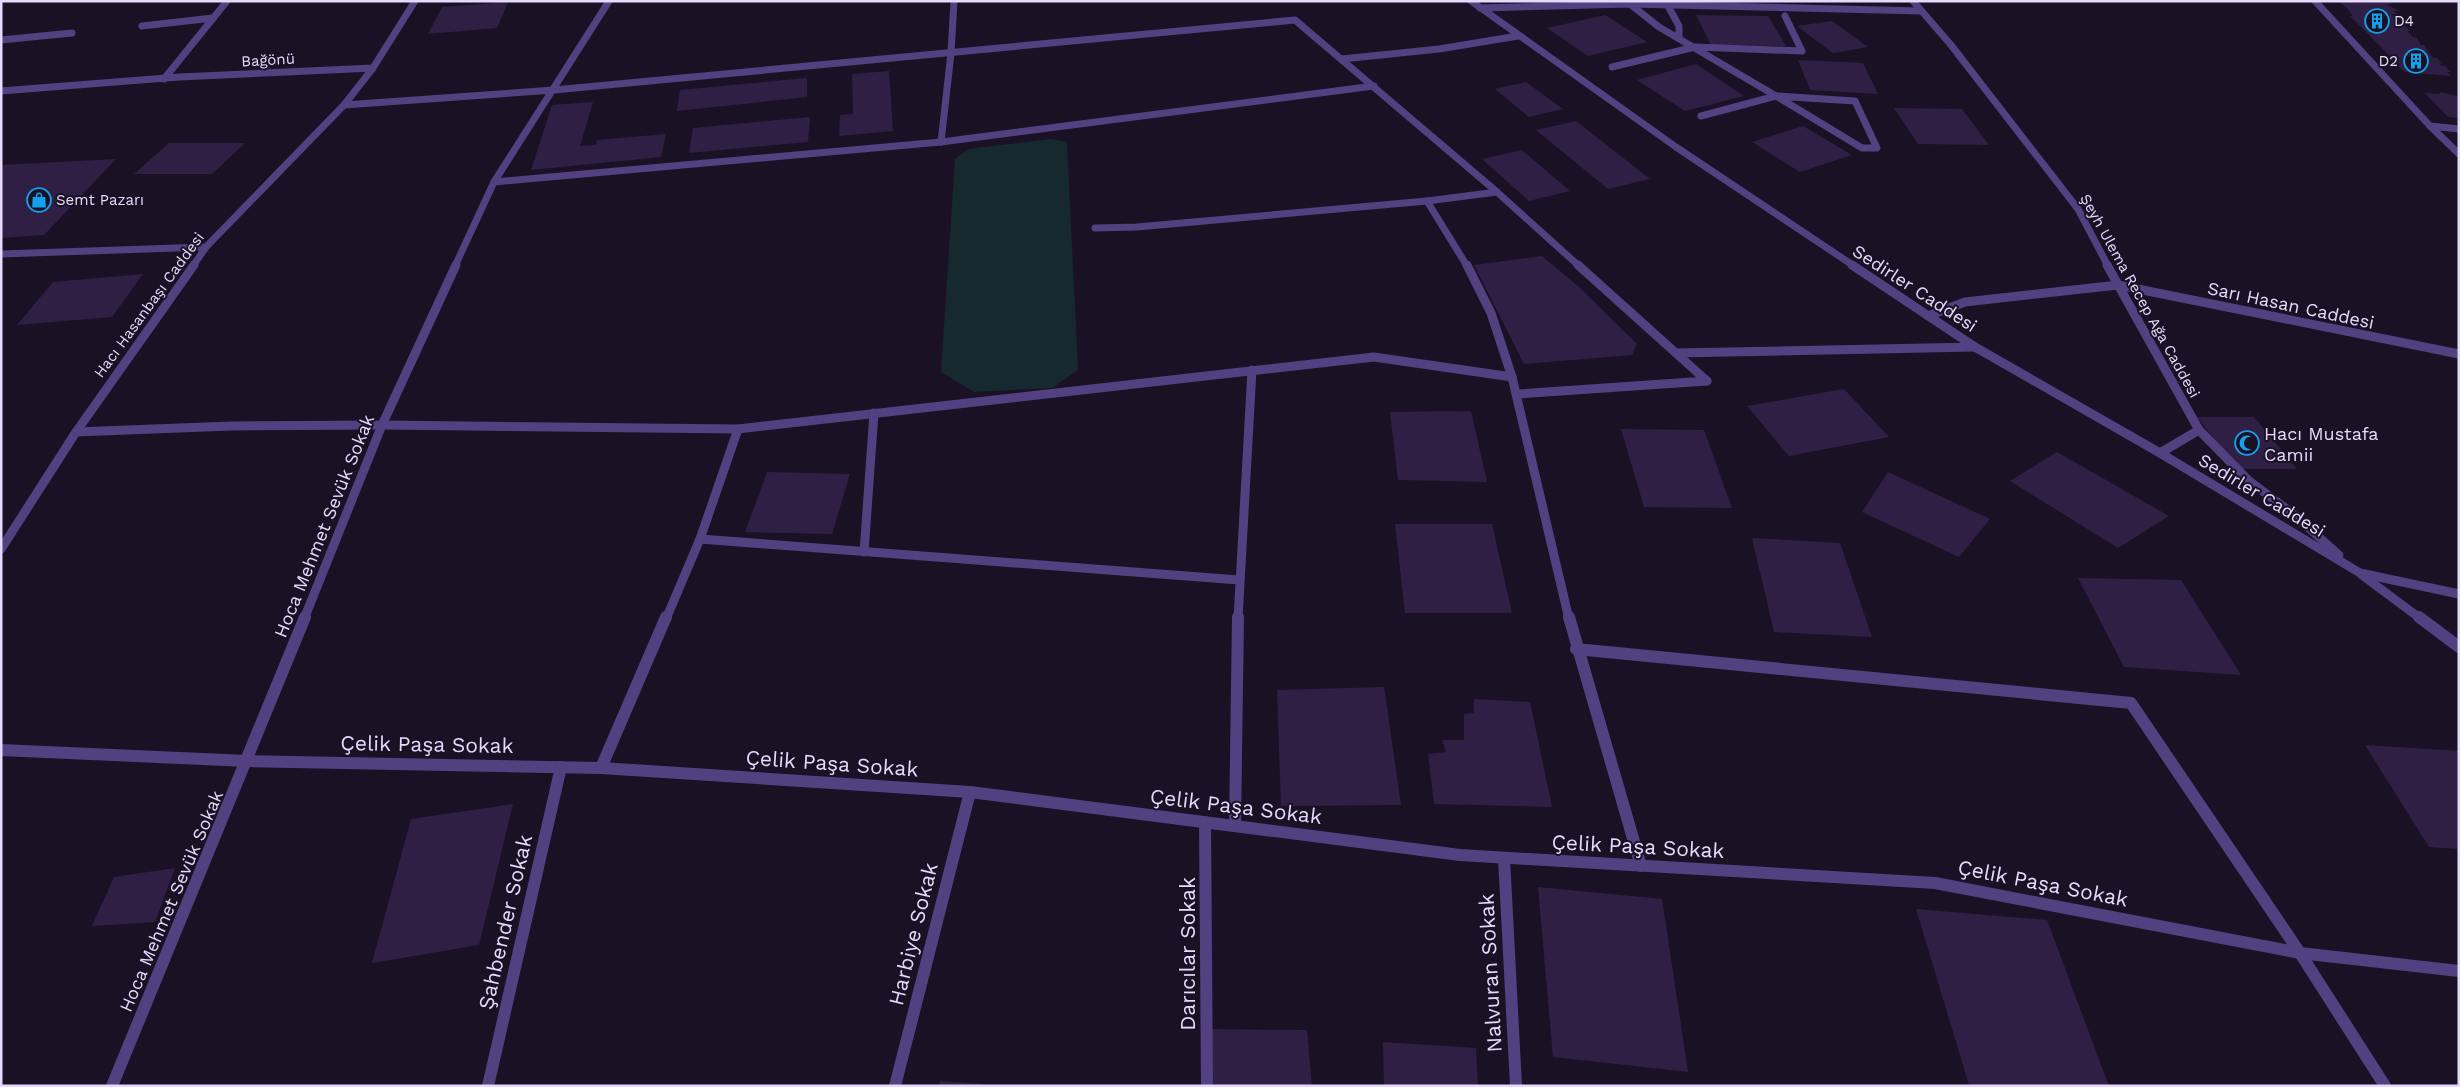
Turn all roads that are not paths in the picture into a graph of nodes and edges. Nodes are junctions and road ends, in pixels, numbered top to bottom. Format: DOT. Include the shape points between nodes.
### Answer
graph roads {
  1 [pos="227,1"];
  2 [pos="415,1"];
  3 [pos="609,1"];
  4 [pos="954,1"];
  5 [pos="1471,1"];
  6 [pos="1914,1"];
  7 [pos="2315,1"];
  8 [pos="1681,3"];
  9 [pos="1630,4"];
  10 [pos="1667,4"];
  11 [pos="1480,8"];
  12 [pos="1921,11"];
  13 [pos="1785,16"];
  14 [pos="213,18"];
  15 [pos="142,26"];
  16 [pos="72,33"];
  17 [pos="1518,36"];
  18 [pos="1679,38"];
  19 [pos="1,40"];
  20 [pos="1695,47"];
  21 [pos="951,52"];
  22 [pos="1342,59"];
  23 [pos="373,68"];
  24 [pos="1612,68"];
  25 [pos="164,79"];
  26 [pos="1374,86"];
  27 [pos="554,90"];
  28 [pos="1,91"];
  29 [pos="1775,96"];
  30 [pos="344,105"];
  31 [pos="1701,116"];
  32 [pos="2430,126"];
  33 [pos="2459,129"];
  34 [pos="941,142"];
  35 [pos="2459,154"];
  36 [pos="494,182"];
  37 [pos="1497,192"];
  38 [pos="1427,201"];
  39 [pos="1095,228"];
  40 [pos="206,248"];
  41 [pos="1,254"];
  42 [pos="2118,285"];
  43 [pos="1928,316"];
  44 [pos="1976,346"];
  45 [pos="1676,353"];
  46 [pos="2459,354"];
  47 [pos="1252,370"];
  48 [pos="1512,377"];
  49 [pos="1518,394"];
  50 [pos="874,413"];
  51 [pos="382,425"];
  52 [pos="738,429"];
  53 [pos="2199,430"];
  54 [pos="76,432"];
  55 [pos="2160,453"];
  56 [pos="700,539"];
  57 [pos="1,549"];
  58 [pos="864,552"];
  59 [pos="2360,573"];
  60 [pos="1239,580"];
  61 [pos="2459,594"];
  62 [pos="2459,647"];
  63 [pos="1576,649"];
  64 [pos="1,750"];
  65 [pos="247,761"];
  66 [pos="561,767"];
  67 [pos="601,768"];
  68 [pos="970,792"];
  69 [pos="1205,822"];
  70 [pos="1235,826"];
  71 [pos="1504,858"];
  72 [pos="1641,866"];
  73 [pos="2300,953"];
  74 [pos="2459,971"];
  75 [pos="112,1086"];
  76 [pos="488,1086"];
  77 [pos="895,1086"];
  78 [pos="1207,1086"];
  79 [pos="1516,1086"];
  80 [pos="2385,1086"];
  1 -- 14 [label="street"];
  2 -- 23 [label="street, Hacı Hasanbaşı Caddesi"];
  3 -- 27 [label="street, Hoca Mehmet Sevük Sokak"];
  4 -- 21 [label="street"];
  5 -- 11 [label="street, Sedirler Caddesi"];
  6 -- 12 [label="street, Şeyh Ulema Recep Ağa Caddesi"];
  7 -- 32 [label="street"];
  8 -- 10 [label="street"];
  8 -- 12 [label="street"];
  9 -- 10 [label="street"];
  9 -- 11 [label="street"];
  9 -- 18 [label="street" via="1648,20"];
  10 -- 18 [label="street" via="1679,26"];
  11 -- 17 [label="street, Sedirler Caddesi"];
  12 -- 42 [label="street, Şeyh Ulema Recep Ağa Caddesi" via="2078,209"];
  13 -- 20 [label="street" via="1802,51"];
  14 -- 15 [label="street"];
  14 -- 25 [label="street"];
  16 -- 19 [label="street"];
  17 -- 22 [label="street" via="1440,49"];
  17 -- 43 [label="street, Sedirler Caddesi" via="1676,147"];
  18 -- 20 [label="street"];
  20 -- 24 [label="street"];
  20 -- 29 [label="street"];
  21 -- 22 [label="street" via="1295,20"];
  21 -- 27 [label="street"];
  21 -- 34 [label="street"];
  22 -- 26 [label="street"];
  23 -- 25 [label="street, Bağönü"];
  23 -- 30 [label="street, Hacı Hasanbaşı Caddesi"];
  25 -- 28 [label="street, Bağönü"];
  26 -- 34 [label="street"];
  26 -- 37 [label="street"];
  27 -- 30 [label="street"];
  27 -- 36 [label="street, Hoca Mehmet Sevük Sokak"];
  29 -- 29 [label="street" via="1855,102 1877,148 1862,148"];
  29 -- 31 [label="street"];
  30 -- 40 [label="street, Hacı Hasanbaşı Caddesi"];
  32 -- 33 [label="street"];
  32 -- 35 [label="street"];
  34 -- 36 [label="street"];
  36 -- 51 [label="street, Hoca Mehmet Sevük Sokak"];
  37 -- 38 [label="street"];
  37 -- 45 [label="street"];
  38 -- 39 [label="street"];
  38 -- 48 [label="street" via="1467,265 1491,313"];
  40 -- 41 [label="street"];
  40 -- 54 [label="street, Hacı Hasanbaşı Caddesi"];
  42 -- 43 [label="street, Sarı Hasan Caddesi" via="1965,302"];
  42 -- 46 [label="street, Sarı Hasan Caddesi"];
  42 -- 53 [label="street, Şeyh Ulema Recep Ağa Caddesi"];
  43 -- 44 [label="street, Sedirler Caddesi"];
  44 -- 45 [label="street"];
  44 -- 55 [label="street, Sedirler Caddesi"];
  45 -- 49 [label="street" via="1707,381"];
  47 -- 48 [label="street" via="1374,357"];
  47 -- 50 [label="street"];
  47 -- 60 [label="street"];
  48 -- 49 [label="street"];
  49 -- 63 [label="street"];
  50 -- 52 [label="street"];
  50 -- 58 [label="street"];
  51 -- 52 [label="street"];
  51 -- 54 [label="street"];
  51 -- 65 [label="street, Hoca Mehmet Sevük Sokak"];
  52 -- 56 [label="street"];
  53 -- 55 [label="street"];
  53 -- 59 [label="street, Şeyh Ulema Recep Ağa Caddesi" via="2248,480 2293,514"];
  54 -- 57 [label="street, Hacı Hasanbaşı Caddesi"];
  55 -- 59 [label="street, Sedirler Caddesi"];
  56 -- 58 [label="street"];
  56 -- 67 [label="street"];
  58 -- 60 [label="street"];
  59 -- 61 [label="street"];
  59 -- 62 [label="street"];
  60 -- 70 [label="street"];
  63 -- 72 [label="street"];
  63 -- 73 [label="street" via="2131,703"];
  64 -- 65 [label="street, Çelik Paşa Sokak"];
  65 -- 66 [label="street, Çelik Paşa Sokak"];
  65 -- 75 [label="street, Hoca Mehmet Sevük Sokak"];
  66 -- 67 [label="street, Çelik Paşa Sokak"];
  66 -- 76 [label="street, Şahbender Sokak"];
  67 -- 68 [label="street, Çelik Paşa Sokak"];
  68 -- 69 [label="street, Çelik Paşa Sokak"];
  68 -- 77 [label="street, Harbiye Sokak"];
  69 -- 70 [label="street, Çelik Paşa Sokak"];
  69 -- 78 [label="street, Darıcılar Sokak"];
  70 -- 71 [label="street, Çelik Paşa Sokak"];
  71 -- 72 [label="street, Çelik Paşa Sokak"];
  71 -- 79 [label="street, Nalvuran Sokak"];
  72 -- 73 [label="street, Çelik Paşa Sokak" via="1935,883"];
  73 -- 74 [label="street, Çelik Paşa Sokak"];
  73 -- 80 [label="street"];
}
